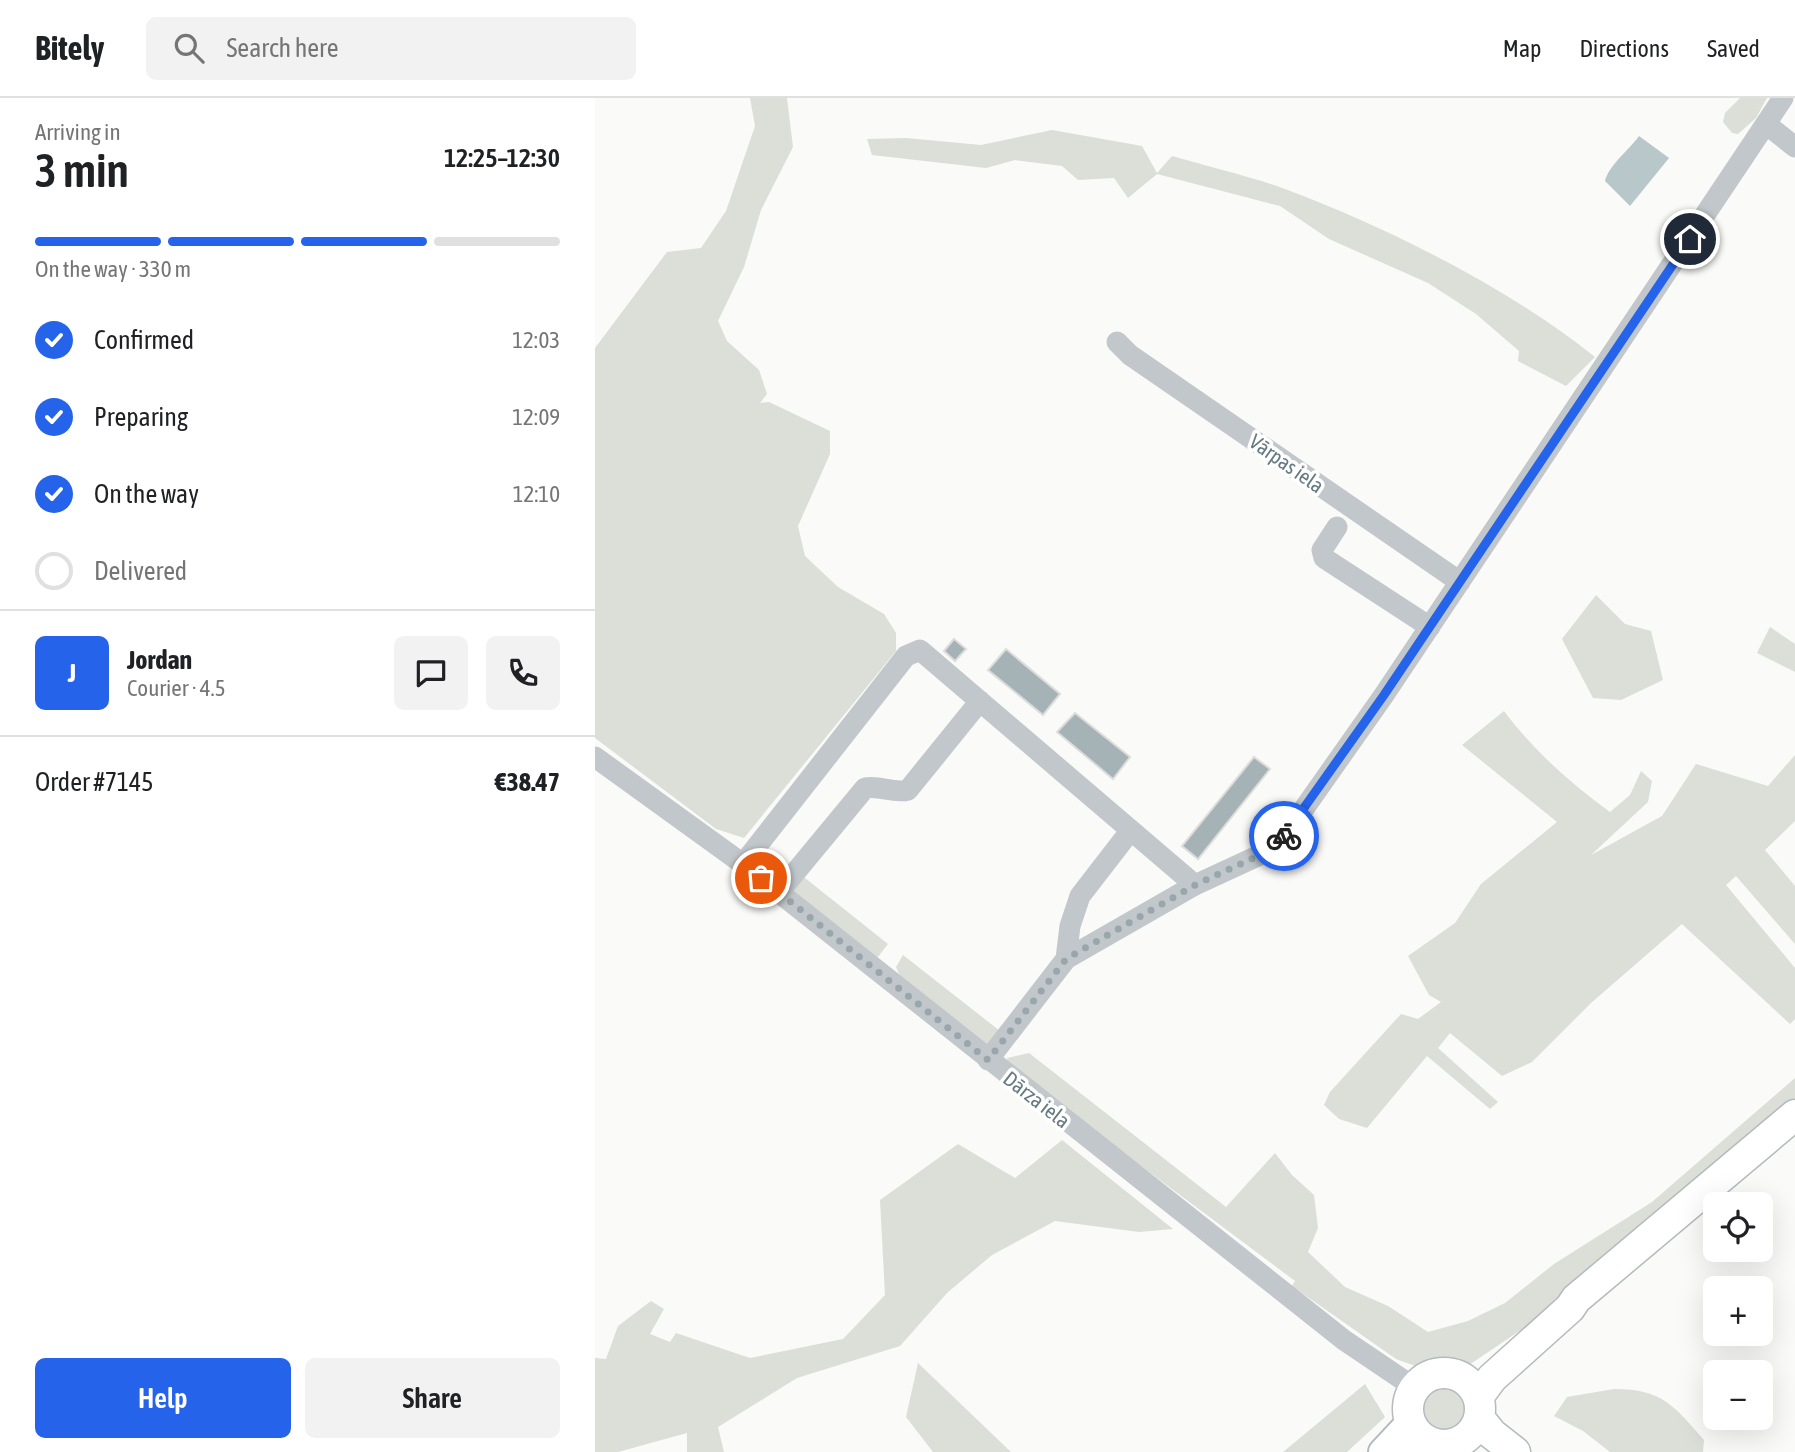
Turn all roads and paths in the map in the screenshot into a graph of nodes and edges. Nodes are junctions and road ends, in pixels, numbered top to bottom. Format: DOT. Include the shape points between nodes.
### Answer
graph roads {
  1 [pos="1783,98"];
  2 [pos="1766,124"];
  3 [pos="1795,147"];
  4 [pos="1117,342"];
  5 [pos="1338,527"];
  6 [pos="1460,582"];
  7 [pos="1430,626"];
  8 [pos="980,701"];
  9 [pos="595,757"];
  10 [pos="1131,830"];
  11 [pos="743,864"];
  12 [pos="1195,885"];
  13 [pos="779,892"];
  14 [pos="1066,959"];
  15 [pos="988,1060"];
  16 [pos="1795,1115"];
  17 [pos="1415,1388"];
  18 [pos="1475,1416"];
  19 [pos="1414,1438"];
  20 [pos="1382,1452"];
  21 [pos="1515,1452"];
  1 -- 2 [label="street"];
  2 -- 3 [label="street"];
  2 -- 6 [label="street"];
  4 -- 6 [label="street, Vārpas iela"];
  5 -- 7 [label="street" via="1322,550 1324,558"];
  6 -- 7 [label="street"];
  7 -- 12 [label="street" via="1277,847"];
  8 -- 10 [label="street"];
  8 -- 11 [label="street" via="920,650 907,656"];
  8 -- 13 [label="street" via="908,790 865,788"];
  9 -- 11 [label="street, Dārza iela"];
  10 -- 12 [label="street"];
  10 -- 14 [label="street" via="1080,896"];
  11 -- 13 [label="street, Dārza iela"];
  12 -- 14 [label="street"];
  13 -- 15 [label="street, Dārza iela"];
  14 -- 15 [label="street"];
  15 -- 17 [label="street, Dārza iela" via="1344,1340"];
  16 -- 18 [label="highway" via="1576,1299 1565,1302"];
  17 -- 18 [label="highway" via="1422,1380 1443,1373"];
  17 -- 19 [label="highway" via="1408,1410"];
  18 -- 19 [label="highway" via="1446,1444"];
  18 -- 21 [label="highway"];
  19 -- 20 [label="main road"];
}
